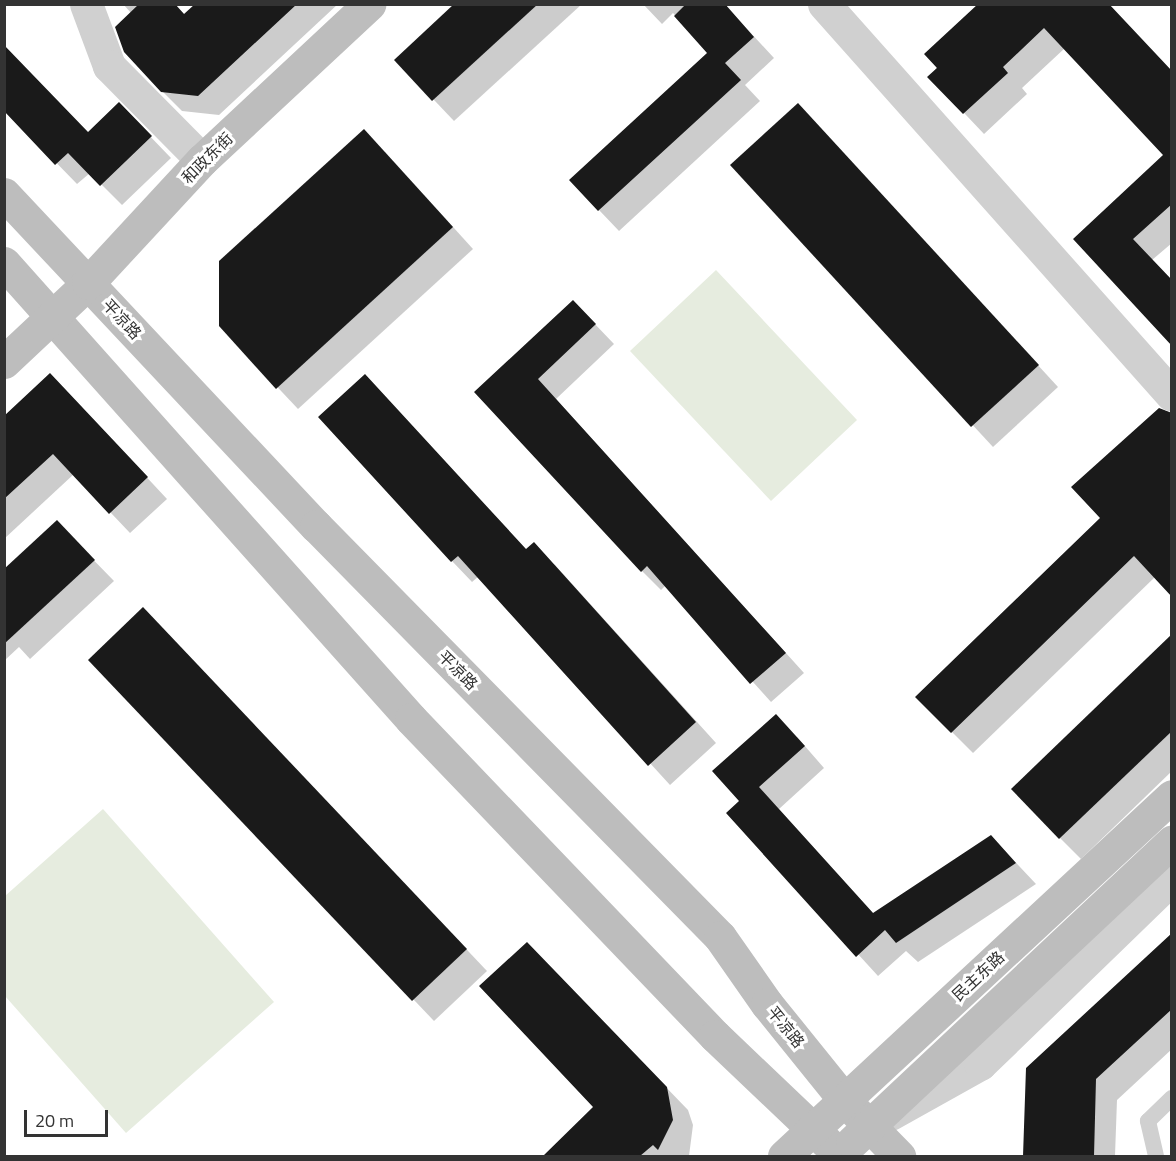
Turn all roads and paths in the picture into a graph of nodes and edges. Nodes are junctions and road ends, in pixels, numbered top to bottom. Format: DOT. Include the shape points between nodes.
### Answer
graph roads {
  1 [pos="87,4"];
  2 [pos="369,4"];
  3 [pos="824,4"];
  4 [pos="202,160"];
  5 [pos="4,194"];
  6 [pos="4,263"];
  7 [pos="88,283"];
  8 [pos="52,318"];
  9 [pos="4,362"];
  10 [pos="1172,395"];
  11 [pos="1172,796"];
  12 [pos="1172,841"];
  13 [pos="1172,878"];
  14 [pos="1172,1098"];
  15 [pos="846,1102"];
  16 [pos="868,1127"];
  17 [pos="813,1131"];
  18 [pos="784,1156"];
  19 [pos="839,1156"];
  20 [pos="899,1156"];
  21 [pos="1156,1156"];
  1 -- 4 [label="street" via="109,66"];
  2 -- 4 [label="street, 和政东街"];
  3 -- 10 [label="street"];
  4 -- 7 [label="street, 和政东街"];
  5 -- 7 [label="street, 平凉路"];
  6 -- 8 [label="street"];
  7 -- 8 [label="street, 和政东街"];
  7 -- 15 [label="street, 平凉路" via="316,526 720,937 767,1004"];
  8 -- 9 [label="street, 和政东街"];
  8 -- 17 [label="street" via="411,719 715,1036"];
  11 -- 15 [label="street, 民主东路"];
  12 -- 16 [label="street, 民主东路"];
  13 -- 16 [label="street, 民主东路" via="980,1064"];
  14 -- 21 [label="lane" via="1148,1121"];
  15 -- 16 [label="street, 平凉路"];
  15 -- 17 [label="street, 民主东路"];
  16 -- 19 [label="street, 民主东路"];
  16 -- 20 [label="street, 平凉路"];
  17 -- 18 [label="street, 民主东路"];
  17 -- 19 [label="street"];
}
